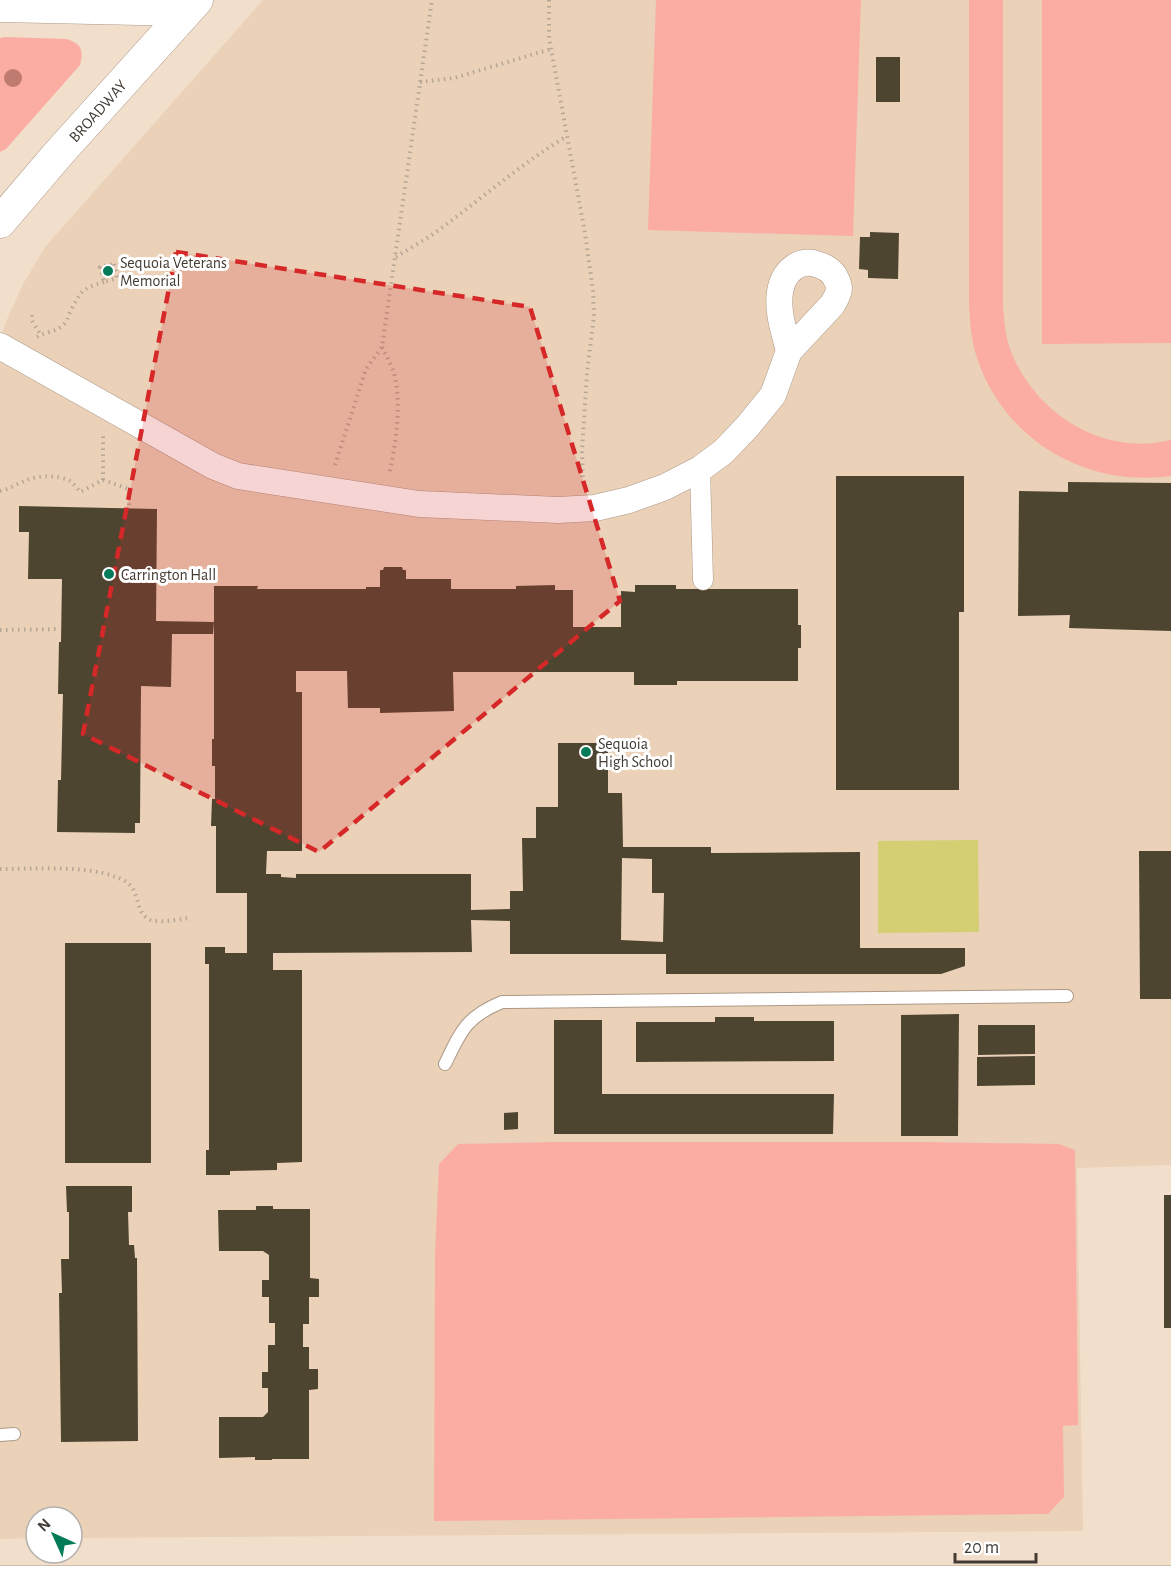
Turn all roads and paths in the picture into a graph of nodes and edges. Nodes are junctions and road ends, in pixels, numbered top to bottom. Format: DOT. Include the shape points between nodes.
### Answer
graph roads {
  1 [pos="432,0"];
  2 [pos="549,0"];
  3 [pos="192,6"];
  4 [pos="0,9"];
  5 [pos="551,49"];
  6 [pos="420,82"];
  7 [pos="567,136"];
  8 [pos="0,222"];
  9 [pos="395,258"];
  10 [pos="104,282"];
  11 [pos="32,315"];
  12 [pos="41,335"];
  13 [pos="0,346"];
  14 [pos="382,347"];
  15 [pos="789,351"];
  16 [pos="24,358"];
  17 [pos="103,432"];
  18 [pos="700,469"];
  19 [pos="103,480"];
  20 [pos="327,489"];
  21 [pos="0,491"];
  22 [pos="384,499"];
  23 [pos="129,506"];
  24 [pos="583,509"];
  25 [pos="703,580"];
  26 [pos="60,629"];
  27 [pos="0,630"];
  28 [pos="0,869"];
  29 [pos="190,918"];
  30 [pos="1067,996"];
  31 [pos="445,1064"];
  32 [pos="14,1434"];
  33 [pos="0,1435"];
  34 [pos="0,1579"];
  35 [pos="1171,1579"];
  36 [pos="908,1584"];
  1 -- 6 [label="path"];
  2 -- 5 [label="path"];
  3 -- 4 [label="street"];
  3 -- 8 [label="street, BROADWAY"];
  5 -- 6 [label="path" via="454,78"];
  5 -- 7 [label="path"];
  6 -- 9 [label="path"];
  7 -- 9 [label="path"];
  7 -- 24 [label="path" via="593,291 582,451"];
  9 -- 14 [label="path"];
  10 -- 10 [label="path" via="117,278 114,264 100,267"];
  10 -- 12 [label="path" via="85,288 66,322"];
  11 -- 12 [label="path"];
  12 -- 16 [label="path"];
  13 -- 16 [label="street"];
  14 -- 20 [label="path" via="366,369"];
  14 -- 22 [label="path" via="393,371 398,402 393,460"];
  15 -- 18 [label="street" via="773,395 747,428"];
  16 -- 20 [label="street" via="213,466 238,476"];
  17 -- 19 [label="path"];
  18 -- 24 [label="street" via="628,500"];
  18 -- 25 [label="street"];
  19 -- 21 [label="path" via="80,492 63,478 38,477"];
  19 -- 23 [label="path" via="129,489"];
  20 -- 22 [label="street"];
  22 -- 24 [label="street" via="431,505"];
  26 -- 27 [label="path"];
  28 -- 29 [label="path" via="76,869 113,876 131,886 145,917 155,921"];
  30 -- 31 [label="lane" via="502,1002 465,1026"];
  32 -- 33 [label="lane"];
  34 -- 36 [label="street"];
  35 -- 36 [label="street"];
}
